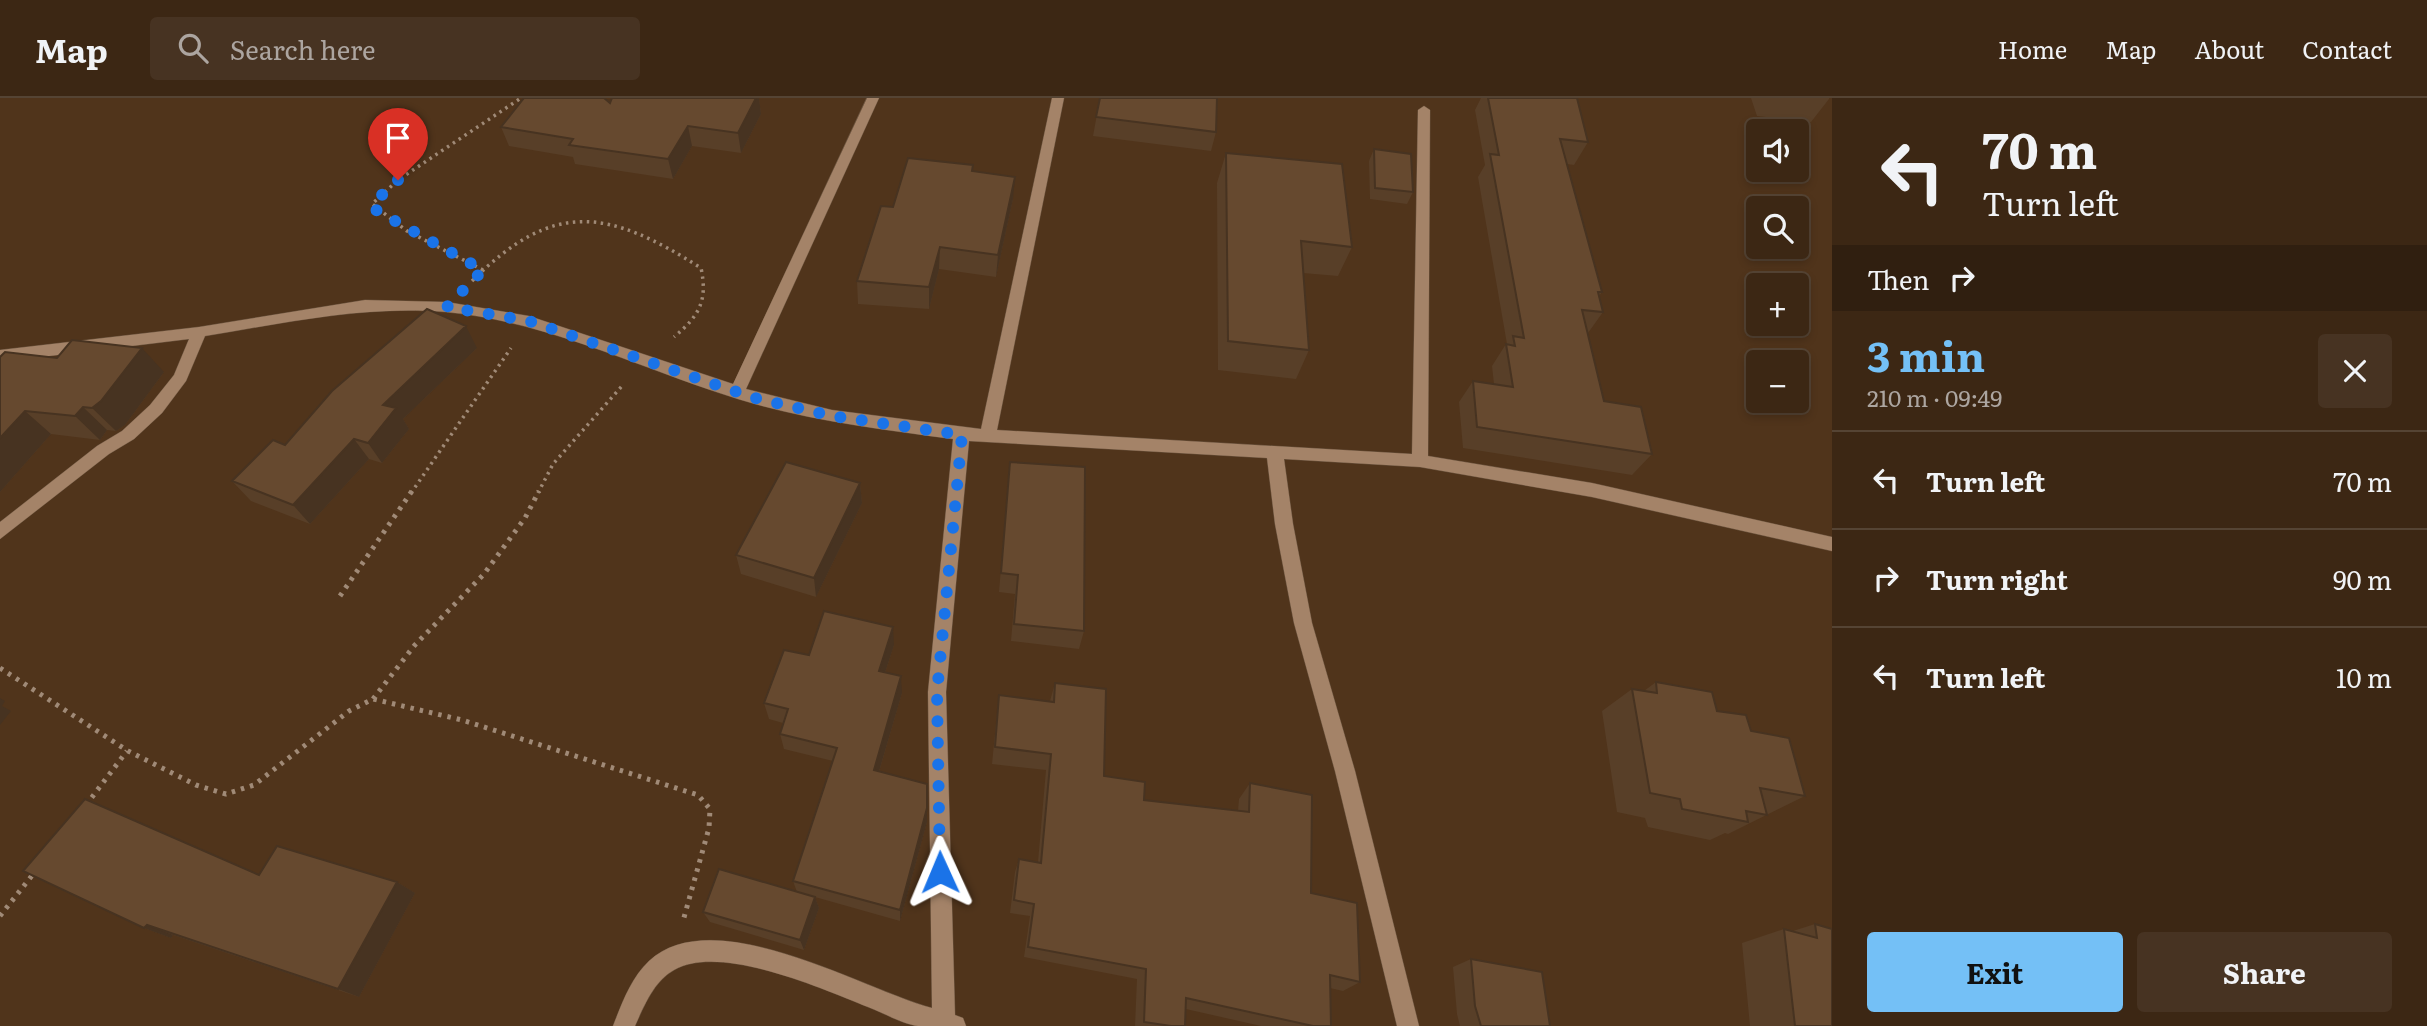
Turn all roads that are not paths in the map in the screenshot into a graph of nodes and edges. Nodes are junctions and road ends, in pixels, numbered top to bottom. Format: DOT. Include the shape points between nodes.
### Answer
graph roads {
  1 [pos="873,98"];
  2 [pos="1058,98"];
  3 [pos="1424,110"];
  4 [pos="199,332"];
  5 [pos="0,356"];
  6 [pos="737,393"];
  7 [pos="962,435"];
  8 [pos="988,436"];
  9 [pos="1275,454"];
  10 [pos="1420,461"];
  11 [pos="0,532"];
  12 [pos="1832,544"];
  13 [pos="950,1025"];
  14 [pos="624,1026"];
  15 [pos="1408,1026"];
  1 -- 6 [label="street"];
  2 -- 8 [label="street"];
  3 -- 10 [label="street"];
  4 -- 5 [label="street"];
  4 -- 6 [label="street" via="365,305 447,307 529,321"];
  4 -- 11 [label="street" via="181,377 156,409"];
  6 -- 7 [label="street" via="832,416"];
  7 -- 8 [label="street"];
  7 -- 13 [label="street" via="937,692"];
  8 -- 9 [label="street"];
  9 -- 10 [label="street"];
  9 -- 15 [label="street" via="1303,623"];
  10 -- 12 [label="street" via="1592,490"];
  13 -- 14 [label="street" via="816,974 717,949 672,958 638,990"];
}
